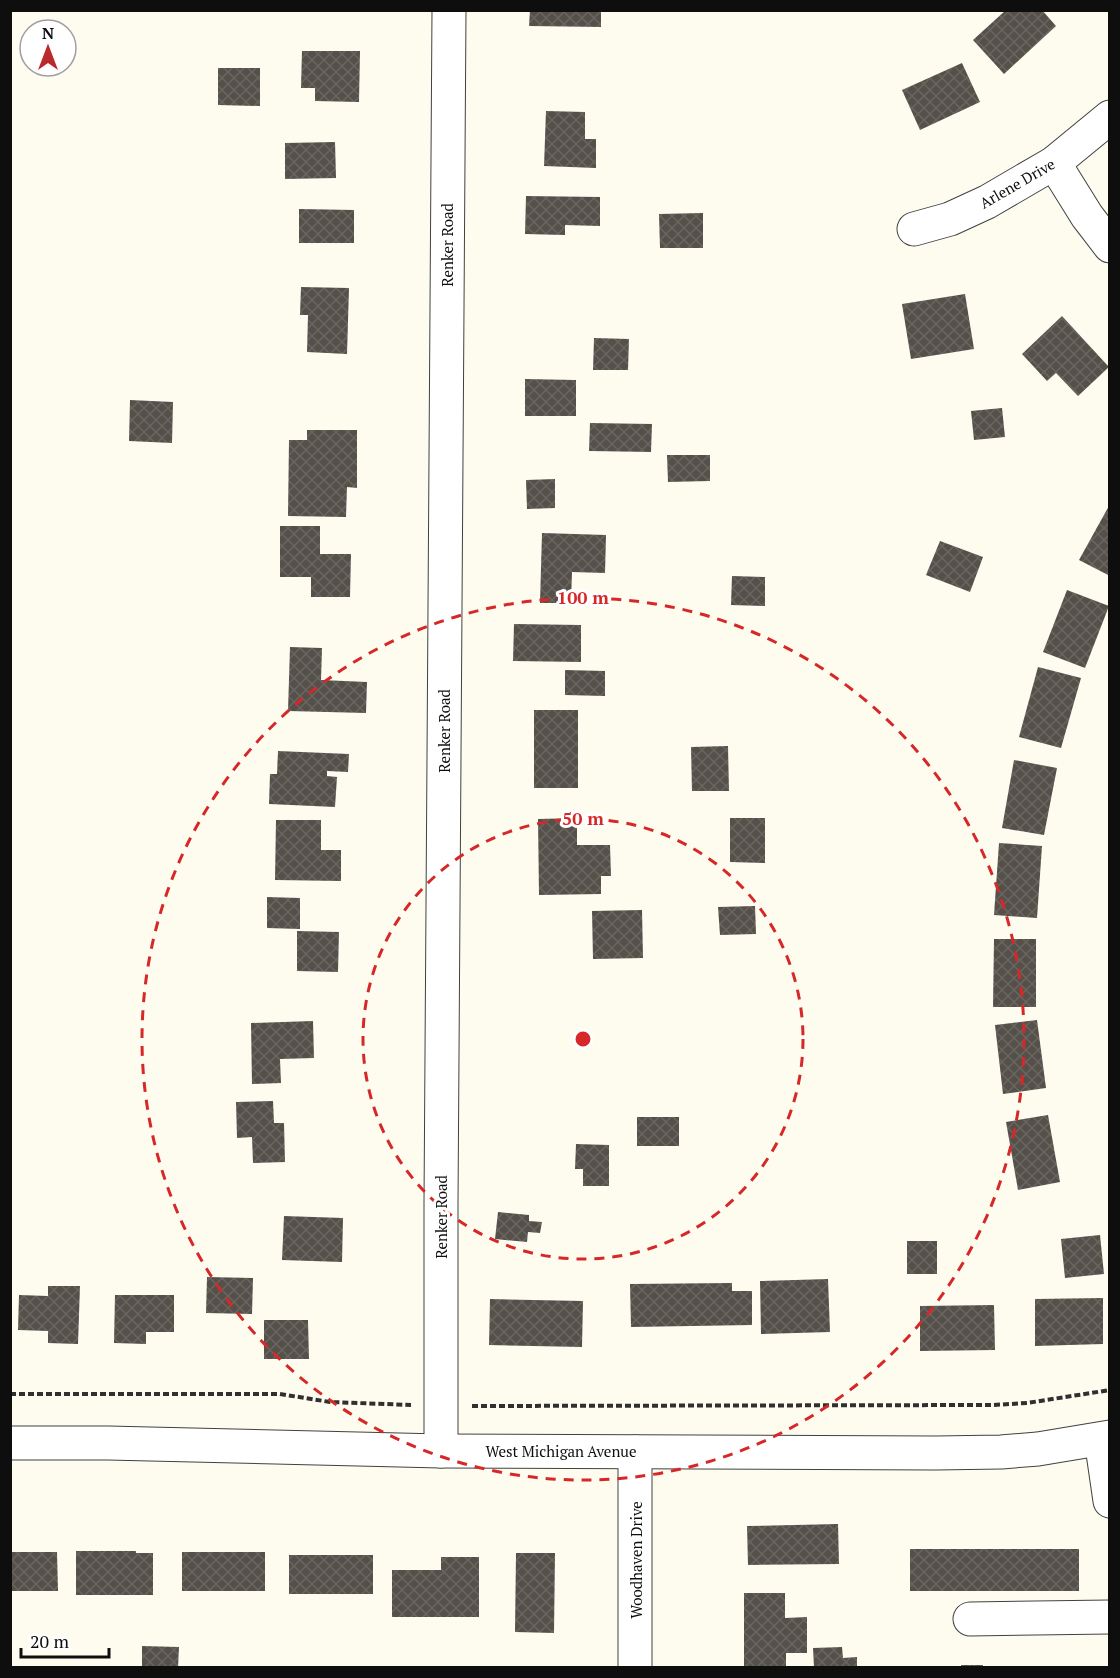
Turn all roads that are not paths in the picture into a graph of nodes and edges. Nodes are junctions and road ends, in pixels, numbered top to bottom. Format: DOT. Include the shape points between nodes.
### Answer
graph roads {
  1 [pos="449,10"];
  2 [pos="1110,117"];
  3 [pos="1054,163"];
  4 [pos="914,229"];
  5 [pos="1110,246"];
  6 [pos="1106,1438"];
  7 [pos="10,1443"];
  8 [pos="441,1450"];
  9 [pos="635,1452"];
  10 [pos="1110,1501"];
  11 [pos="1110,1617"];
  12 [pos="970,1619"];
  13 [pos="635,1668"];
  1 -- 8 [label="street, Renker Road"];
  2 -- 3 [label="street, Arlene Drive"];
  3 -- 4 [label="street, Arlene Drive" via="987,202 950,219"];
  3 -- 5 [label="street"];
  6 -- 9 [label="street, West Michigan Avenue" via="1038,1449 936,1454"];
  6 -- 10 [label="street"];
  7 -- 8 [label="street, West Michigan Avenue"];
  8 -- 9 [label="street, West Michigan Avenue"];
  9 -- 13 [label="street, Woodhaven Drive"];
  11 -- 12 [label="street"];
}
